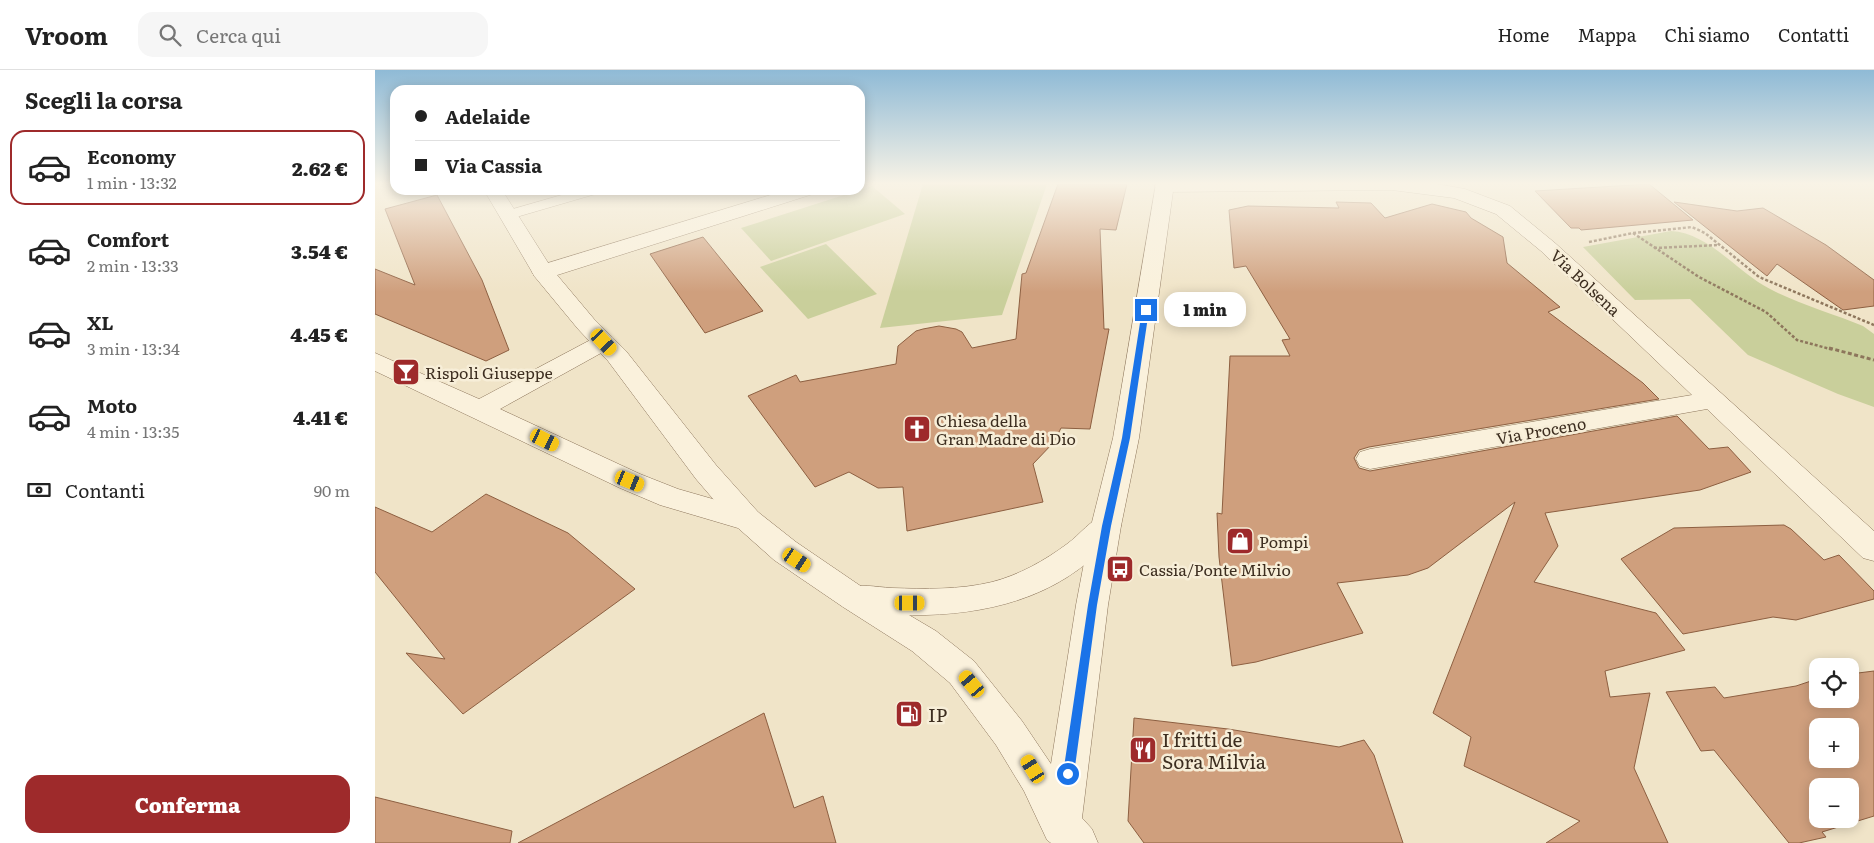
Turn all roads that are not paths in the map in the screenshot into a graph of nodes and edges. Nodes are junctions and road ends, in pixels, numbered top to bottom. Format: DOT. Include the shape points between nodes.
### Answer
graph roads {
  1 [pos="511,220"];
  2 [pos="710,220"];
  3 [pos="1160,220"];
  4 [pos="1515,220"];
  5 [pos="543,272"];
  6 [pos="604,342"];
  7 [pos="375,361"];
  8 [pos="1712,400"];
  9 [pos="481,409"];
  10 [pos="1370,459"];
  11 [pos="748,520"];
  12 [pos="1106,526"];
  13 [pos="1874,549"];
  14 [pos="854,598"];
  15 [pos="1067,837"];
  1 -- 5 [label="street"];
  2 -- 5 [label="street"];
  3 -- 12 [label="street" via="1126,438"];
  4 -- 8 [label="street, Via Bolsena"];
  5 -- 6 [label="street"];
  6 -- 9 [label="street"];
  6 -- 11 [label="street"];
  7 -- 9 [label="street"];
  8 -- 10 [label="street, Via Proceno"];
  8 -- 13 [label="street, Via Bolsena"];
  9 -- 11 [label="street" via="630,481 670,497"];
  11 -- 14 [label="street" via="785,551"];
  12 -- 14 [label="street" via="1069,562 1039,580 1002,595 949,603"];
  12 -- 15 [label="street"];
  14 -- 15 [label="street" via="924,641 962,672 1027,759"];
}
